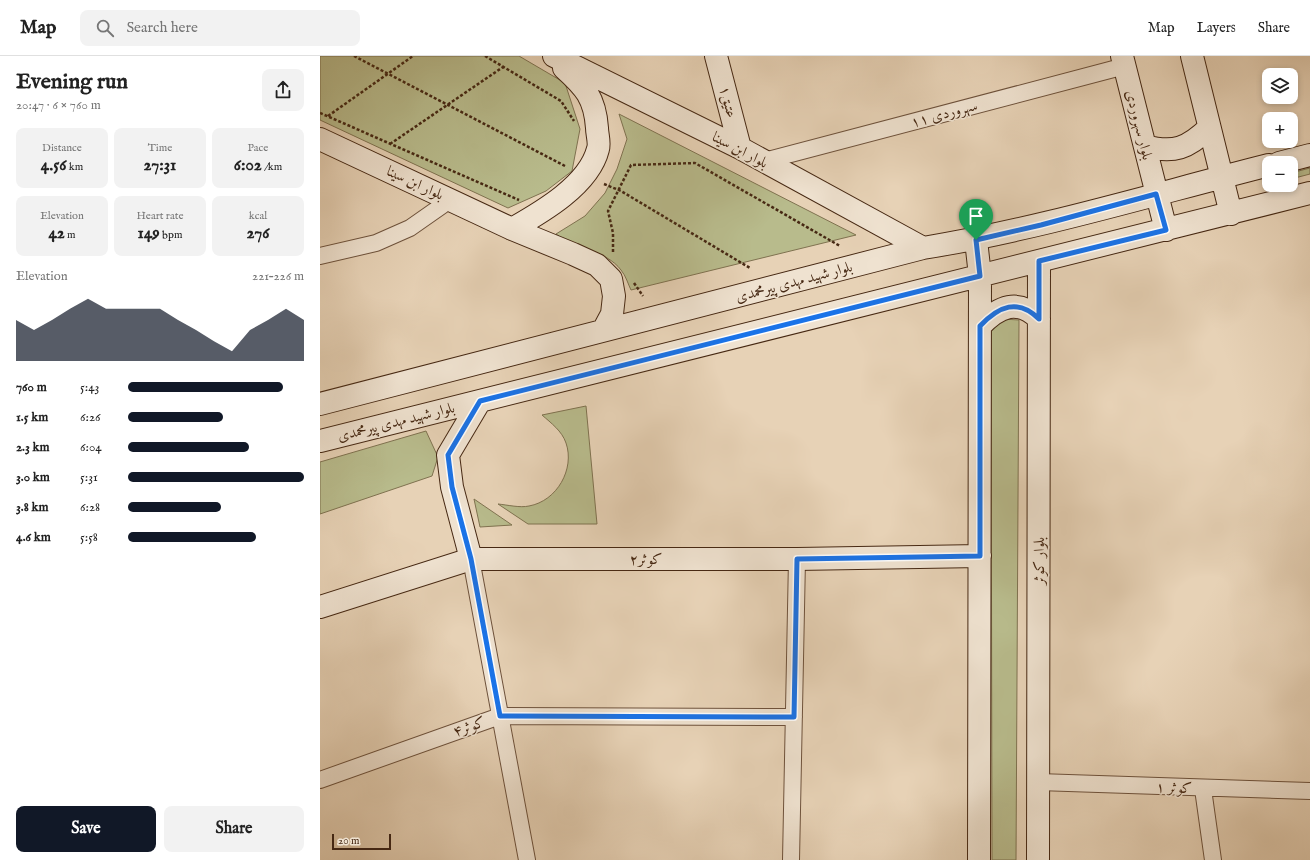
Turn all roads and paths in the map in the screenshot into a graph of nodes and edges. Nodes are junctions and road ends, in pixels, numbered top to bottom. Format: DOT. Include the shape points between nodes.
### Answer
graph roads {
  1 [pos="354,56"];
  2 [pos="413,56"];
  3 [pos="485,56"];
  4 [pos="550,56"];
  5 [pos="554,56"];
  6 [pos="716,56"];
  7 [pos="1192,56"];
  8 [pos="1124,61"];
  9 [pos="502,67"];
  10 [pos="388,73"];
  11 [pos="447,104"];
  12 [pos="320,113"];
  13 [pos="328,116"];
  14 [pos="576,122"];
  15 [pos="1210,128"];
  16 [pos="320,139"];
  17 [pos="390,144"];
  18 [pos="1144,146"];
  19 [pos="740,148"];
  20 [pos="1310,155"];
  21 [pos="1298,158"];
  22 [pos="764,161"];
  23 [pos="1262,167"];
  24 [pos="585,176"];
  25 [pos="1222,178"];
  26 [pos="618,190"];
  27 [pos="1156,194"];
  28 [pos="1310,194"];
  29 [pos="524,199"];
  30 [pos="450,200"];
  31 [pos="1231,214"];
  32 [pos="512,228"];
  33 [pos="1166,230"];
  34 [pos="976,240"];
  35 [pos="840,246"];
  36 [pos="922,248"];
  37 [pos="613,253"];
  38 [pos="320,256"];
  39 [pos="1039,261"];
  40 [pos="750,268"];
  41 [pos="980,276"];
  42 [pos="630,278"];
  43 [pos="643,296"];
  44 [pos="1039,319"];
  45 [pos="980,326"];
  46 [pos="604,329"];
  47 [pos="480,401"];
  48 [pos="320,404"];
  49 [pos="320,441"];
  50 [pos="980,556"];
  51 [pos="471,559"];
  52 [pos="797,559"];
  53 [pos="320,607"];
  54 [pos="500,716"];
  55 [pos="794,717"];
  56 [pos="320,780"];
  57 [pos="1038,782"];
  58 [pos="1203,789"];
  59 [pos="1310,791"];
  60 [pos="527,860"];
  61 [pos="791,860"];
  62 [pos="979,860"];
  63 [pos="1038,860"];
  64 [pos="1213,860"];
  1 -- 10 [label="path"];
  2 -- 10 [label="path"];
  3 -- 9 [label="path"];
  4 -- 24 [label="main road" via="582,83 591,97 597,120 598,149"];
  5 -- 19 [label="main road, بلوار ابن سینا"];
  6 -- 19 [label="main road, عتیق۱"];
  7 -- 15 [label="main road"];
  8 -- 18 [label="main road, بلوار سهروردی"];
  8 -- 22 [label="street, سهروردی ١١"];
  9 -- 11 [label="path"];
  9 -- 14 [label="path" via="561,101"];
  10 -- 11 [label="path"];
  10 -- 13 [label="path"];
  11 -- 17 [label="path"];
  11 -- 24 [label="path"];
  12 -- 13 [label="path"];
  13 -- 17 [label="path"];
  15 -- 18 [label="main road" via="1197,140 1180,149 1160,150"];
  15 -- 25 [label="main road"];
  16 -- 30 [label="main road, بلوار ابن سینا"];
  17 -- 29 [label="path" via="516,200"];
  18 -- 27 [label="main road, بلوار سهروردی"];
  19 -- 22 [label="main road, بلوار ابن سینا"];
  20 -- 21 [label="main road"];
  22 -- 36 [label="main road, بلوار ابن سینا"];
  23 -- 25 [label="main road, بلوار شهید مهدی پیرمحمدی"];
  24 -- 26 [label="path"];
  24 -- 32 [label="main road" via="548,208"];
  25 -- 27 [label="main road, بلوار شهید مهدی پیرمحمدی"];
  25 -- 31 [label="main road"];
  26 -- 35 [label="path" via="632,165 695,164"];
  26 -- 37 [label="path" via="608,211 614,233"];
  26 -- 40 [label="path"];
  27 -- 33 [label="main road, بلوار سهروردی"];
  27 -- 34 [label="main road, بلوار شهید مهدی پیرمحمدی"];
  28 -- 31 [label="main road, بلوار شهید مهدی پیرمحمدی"];
  30 -- 32 [label="main road, بلوار ابن سینا"];
  30 -- 38 [label="street" via="410,228 376,243"];
  31 -- 33 [label="main road, بلوار شهید مهدی پیرمحمدی"];
  32 -- 46 [label="main road, بلوار ابن سینا" via="591,262 612,279 612,314"];
  33 -- 39 [label="main road, بلوار شهید مهدی پیرمحمدی"];
  34 -- 36 [label="main road, بلوار شهید مهدی پیرمحمدی"];
  34 -- 41 [label="main road"];
  36 -- 46 [label="main road, بلوار شهید مهدی پیرمحمدی"];
  39 -- 41 [label="main road, بلوار شهید مهدی پیرمحمدی"];
  39 -- 44 [label="main road, بلوار کوثر"];
  41 -- 45 [label="main road"];
  41 -- 47 [label="main road, بلوار شهید مهدی پیرمحمدی"];
  42 -- 43 [label="path"];
  44 -- 45 [label="main road" via="1021,306 1008,306"];
  44 -- 57 [label="main road, بلوار کوثر"];
  45 -- 50 [label="main road"];
  46 -- 48 [label="main road, بلوار شهید مهدی پیرمحمدی"];
  47 -- 49 [label="main road, بلوار شهید مهدی پیرمحمدی"];
  47 -- 51 [label="main road" via="448,455 452,487"];
  50 -- 52 [label="main road, کوثر۲"];
  50 -- 62 [label="main road"];
  51 -- 52 [label="main road, کوثر۲"];
  51 -- 53 [label="main road, کوثر۲"];
  51 -- 54 [label="street"];
  52 -- 55 [label="street"];
  54 -- 55 [label="street, کوثر۴"];
  54 -- 56 [label="street, کوثر۴"];
  54 -- 60 [label="street"];
  55 -- 61 [label="street"];
  57 -- 58 [label="street, کوثر ۱"];
  57 -- 63 [label="main road, بلوار کوثر"];
  58 -- 59 [label="street, کوثر ۱"];
  58 -- 64 [label="street"];
}
